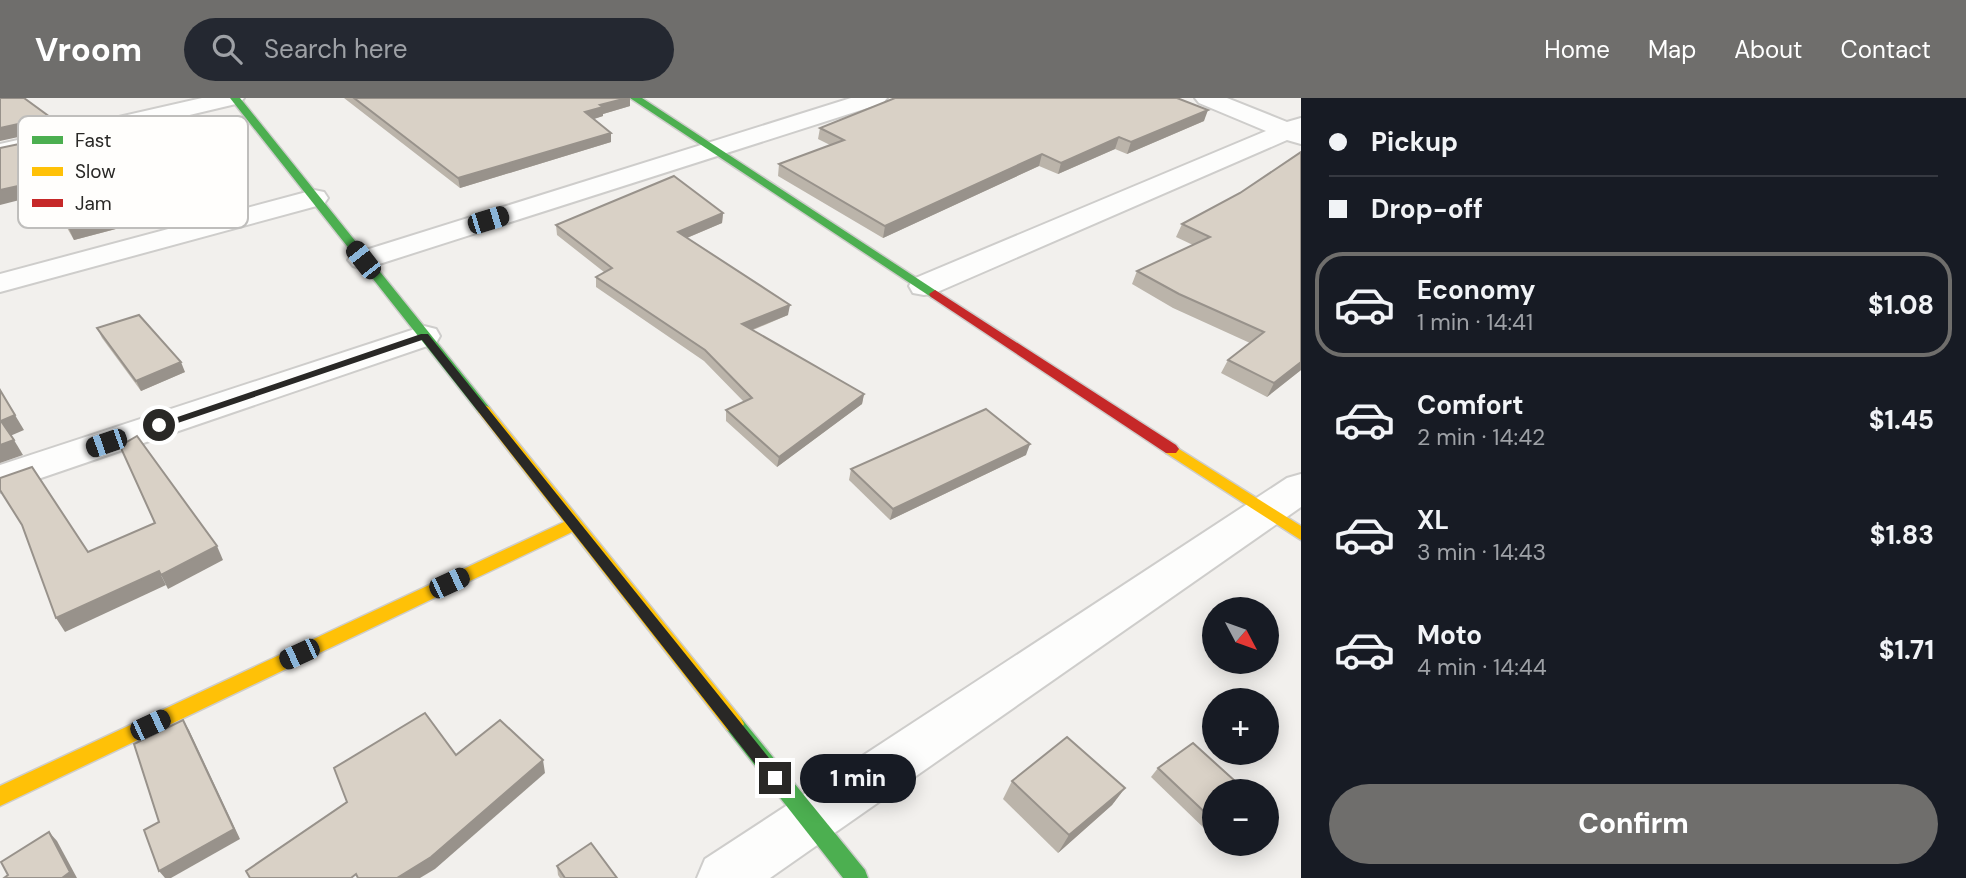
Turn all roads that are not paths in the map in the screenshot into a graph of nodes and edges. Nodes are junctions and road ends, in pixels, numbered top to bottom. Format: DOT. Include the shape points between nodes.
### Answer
graph roads {
  1 [pos="234,98"];
  2 [pos="635,98"];
  3 [pos="875,98"];
  4 [pos="1207,98"];
  5 [pos="156,116"];
  6 [pos="1297,131"];
  7 [pos="18,148"];
  8 [pos="714,149"];
  9 [pos="0,152"];
  10 [pos="314,198"];
  11 [pos="248,216"];
  12 [pos="204,228"];
  13 [pos="363,260"];
  14 [pos="0,284"];
  15 [pos="924,286"];
  16 [pos="424,336"];
  17 [pos="0,479"];
  18 [pos="1290,511"];
  19 [pos="574,524"];
  20 [pos="0,796"];
  21 [pos="809,820"];
  22 [pos="724,878"];
  23 [pos="857,878"];
  1 -- 5 [label="street"];
  1 -- 10 [label="street"];
  2 -- 8 [label="street"];
  3 -- 8 [label="street"];
  4 -- 6 [label="street"];
  6 -- 15 [label="street"];
  7 -- 9 [label="street"];
  8 -- 13 [label="street"];
  8 -- 15 [label="street"];
  10 -- 11 [label="street"];
  10 -- 13 [label="street"];
  12 -- 14 [label="street"];
  13 -- 16 [label="street"];
  15 -- 18 [label="street"];
  16 -- 17 [label="street"];
  16 -- 19 [label="street"];
  18 -- 21 [label="street"];
  19 -- 20 [label="street"];
  19 -- 21 [label="street"];
  21 -- 22 [label="street"];
  21 -- 23 [label="street"];
}
